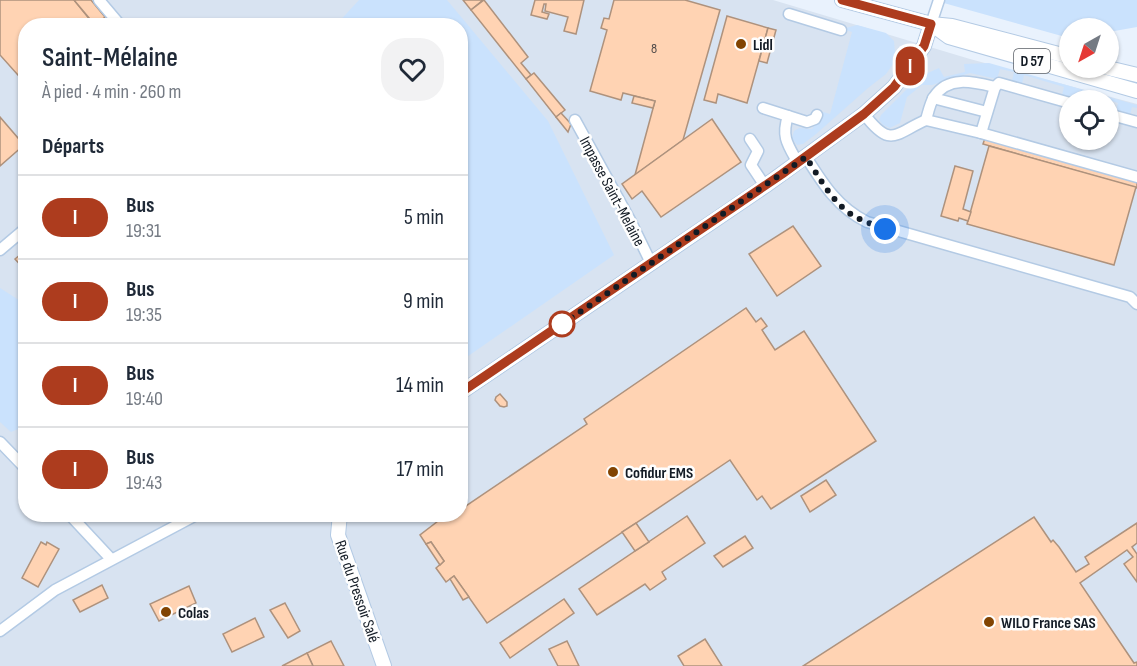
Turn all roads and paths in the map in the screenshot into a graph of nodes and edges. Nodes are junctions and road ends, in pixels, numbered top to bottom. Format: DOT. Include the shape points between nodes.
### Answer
graph roads {
  1 [pos="99,0"];
  2 [pos="842,0"];
  3 [pos="939,0"];
  4 [pos="789,14"];
  5 [pos="114,18"];
  6 [pos="931,24"];
  7 [pos="841,30"];
  8 [pos="1059,54"];
  9 [pos="1119,71"];
  10 [pos="1137,75"];
  11 [pos="995,87"];
  12 [pos="1137,91"];
  13 [pos="933,98"];
  14 [pos="1059,100"];
  15 [pos="763,108"];
  16 [pos="987,112"];
  17 [pos="864,114"];
  18 [pos="817,115"];
  19 [pos="788,116"];
  20 [pos="1119,117"];
  21 [pos="575,120"];
  22 [pos="926,120"];
  23 [pos="1137,122"];
  24 [pos="981,133"];
  25 [pos="750,139"];
  26 [pos="802,160"];
  27 [pos="1137,177"];
  28 [pos="765,186"];
  29 [pos="18,235"];
  30 [pos="0,250"];
  31 [pos="651,263"];
  32 [pos="1137,304"];
  33 [pos="468,388"];
  34 [pos="0,442"];
  35 [pos="18,461"];
  36 [pos="76,522"];
  37 [pos="183,522"];
  38 [pos="339,522"];
  39 [pos="111,559"];
  40 [pos="0,631"];
  41 [pos="384,666"];
  1 -- 5 [label="street"];
  2 -- 6 [label="main road, D 57"];
  3 -- 6 [label="street"];
  4 -- 7 [label="street"];
  6 -- 8 [label="main road, D 57"];
  6 -- 12 [label="main road, D 57" via="949,37"];
  6 -- 17 [label="main road" via="924,46 909,67"];
  9 -- 10 [label="main road"];
  11 -- 13 [label="street" via="969,80 942,88"];
  11 -- 14 [label="street" via="999,83"];
  11 -- 16 [label="street"];
  13 -- 16 [label="street"];
  13 -- 22 [label="street"];
  15 -- 19 [label="street"];
  16 -- 24 [label="street"];
  17 -- 22 [label="street" via="876,129 890,135"];
  17 -- 26 [label="main road"];
  18 -- 19 [label="street" via="807,122"];
  19 -- 26 [label="street" via="784,132"];
  20 -- 23 [label="street"];
  21 -- 31 [label="street, Impasse Saint-Melaine"];
  22 -- 24 [label="street"];
  24 -- 27 [label="street"];
  25 -- 28 [label="street" via="758,151 751,165"];
  26 -- 28 [label="main road"];
  26 -- 32 [label="street" via="840,205 867,222 1130,297"];
  28 -- 31 [label="main road"];
  29 -- 30 [label="street"];
  31 -- 33 [label="main road"];
  34 -- 35 [label="street"];
  36 -- 39 [label="street"];
  37 -- 39 [label="street"];
  38 -- 41 [label="main road, Rue du Pressoir Salé" via="338,535"];
  39 -- 40 [label="street" via="55,590"];
}
